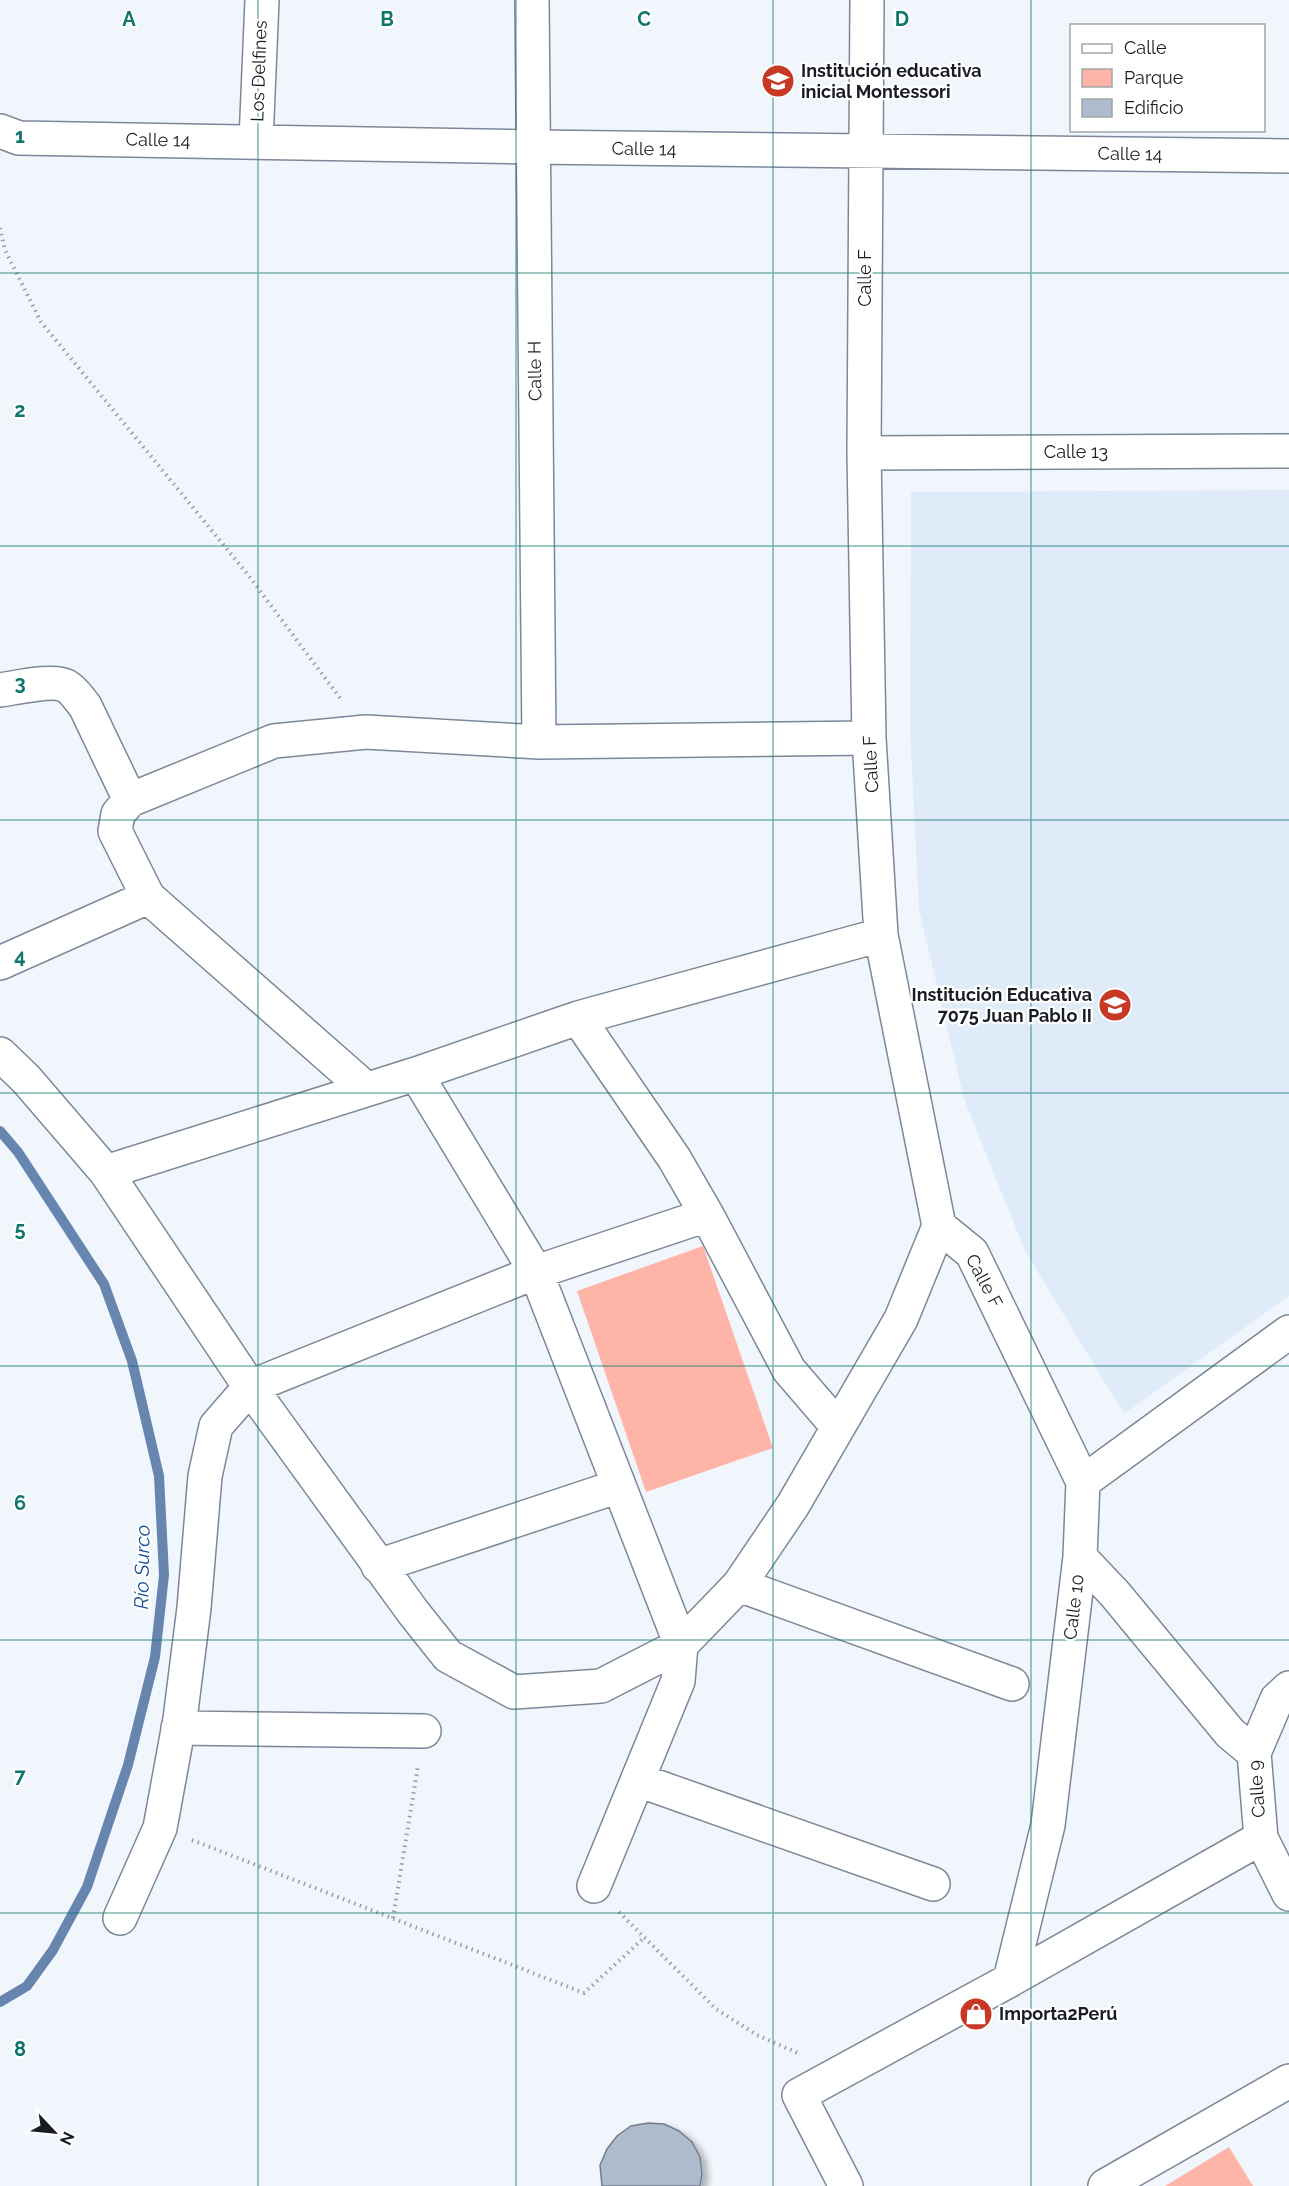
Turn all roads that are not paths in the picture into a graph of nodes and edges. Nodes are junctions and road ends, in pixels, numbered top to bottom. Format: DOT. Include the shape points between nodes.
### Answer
graph roads {
  1 [pos="262,0"];
  2 [pos="532,0"];
  3 [pos="867,0"];
  4 [pos="0,131"];
  5 [pos="256,141"];
  6 [pos="532,147"];
  7 [pos="865,152"];
  8 [pos="1289,156"];
  9 [pos="1289,451"];
  10 [pos="864,453"];
  11 [pos="0,690"];
  12 [pos="869,738"];
  13 [pos="539,742"];
  14 [pos="130,800"];
  15 [pos="148,897"];
  16 [pos="881,935"];
  17 [pos="0,963"];
  18 [pos="578,1018"];
  19 [pos="0,1054"];
  20 [pos="416,1074"];
  21 [pos="365,1088"];
  22 [pos="106,1172"];
  23 [pos="707,1215"];
  24 [pos="939,1226"];
  25 [pos="536,1272"];
  26 [pos="1289,1332"];
  27 [pos="250,1387"];
  28 [pos="838,1427"];
  29 [pos="1083,1482"];
  30 [pos="619,1486"];
  31 [pos="1080,1557"];
  32 [pos="378,1566"];
  33 [pos="738,1585"];
  34 [pos="681,1645"];
  35 [pos="1012,1684"];
  36 [pos="1289,1688"];
  37 [pos="178,1728"];
  38 [pos="424,1731"];
  39 [pos="1254,1753"];
  40 [pos="638,1780"];
  41 [pos="1261,1838"];
  42 [pos="933,1884"];
  43 [pos="594,1886"];
  44 [pos="1289,1894"];
  45 [pos="120,1918"];
  46 [pos="1010,1980"];
  47 [pos="1289,2081"];
  48 [pos="846,2186"];
  49 [pos="1105,2186"];
  1 -- 5 [label="street, Los Delfines"];
  2 -- 6 [label="street, Calle H"];
  3 -- 7 [label="street, Calle F"];
  4 -- 5 [label="street, Calle 14" via="19,138"];
  5 -- 6 [label="street, Calle 14"];
  6 -- 7 [label="street, Calle 14"];
  6 -- 13 [label="street, Calle H"];
  7 -- 8 [label="street, Calle 14"];
  7 -- 10 [label="street, Calle F"];
  9 -- 10 [label="street, Calle 13"];
  10 -- 12 [label="street, Calle F"];
  11 -- 14 [label="street" via="64,684 76,694"];
  12 -- 13 [label="street"];
  12 -- 16 [label="street, Calle F"];
  13 -- 14 [label="street" via="366,732 274,741"];
  14 -- 15 [label="street" via="118,814 115,831"];
  15 -- 17 [label="street"];
  15 -- 21 [label="street"];
  16 -- 18 [label="street"];
  16 -- 24 [label="street, Calle F"];
  18 -- 20 [label="street"];
  18 -- 23 [label="street" via="674,1158"];
  19 -- 22 [label="street"];
  20 -- 21 [label="street"];
  20 -- 25 [label="street"];
  21 -- 22 [label="street"];
  22 -- 27 [label="street"];
  23 -- 25 [label="street"];
  23 -- 28 [label="street" via="789,1370"];
  24 -- 28 [label="street" via="901,1319"];
  24 -- 29 [label="street, Calle F" via="972,1253"];
  25 -- 27 [label="street"];
  25 -- 30 [label="street"];
  26 -- 29 [label="street"];
  27 -- 32 [label="street"];
  27 -- 37 [label="street" via="216,1426 205,1476 194,1608"];
  28 -- 33 [label="street" via="793,1505"];
  29 -- 31 [label="street, Calle 10"];
  30 -- 32 [label="street"];
  30 -- 34 [label="street"];
  31 -- 39 [label="street" via="1230,1733"];
  31 -- 46 [label="street, Calle 10" via="1048,1825"];
  32 -- 34 [label="street" via="448,1656 514,1692 601,1686"];
  33 -- 34 [label="street"];
  33 -- 35 [label="street"];
  34 -- 40 [label="street" via="678,1681"];
  36 -- 39 [label="street, Calle 9" via="1277,1699"];
  37 -- 38 [label="street"];
  37 -- 45 [label="street" via="160,1828"];
  39 -- 41 [label="street, Calle 9"];
  40 -- 42 [label="street"];
  40 -- 43 [label="street"];
  41 -- 44 [label="street, Calle 9"];
  41 -- 46 [label="street"];
  46 -- 48 [label="street" via="799,2095"];
  47 -- 49 [label="street"];
}
